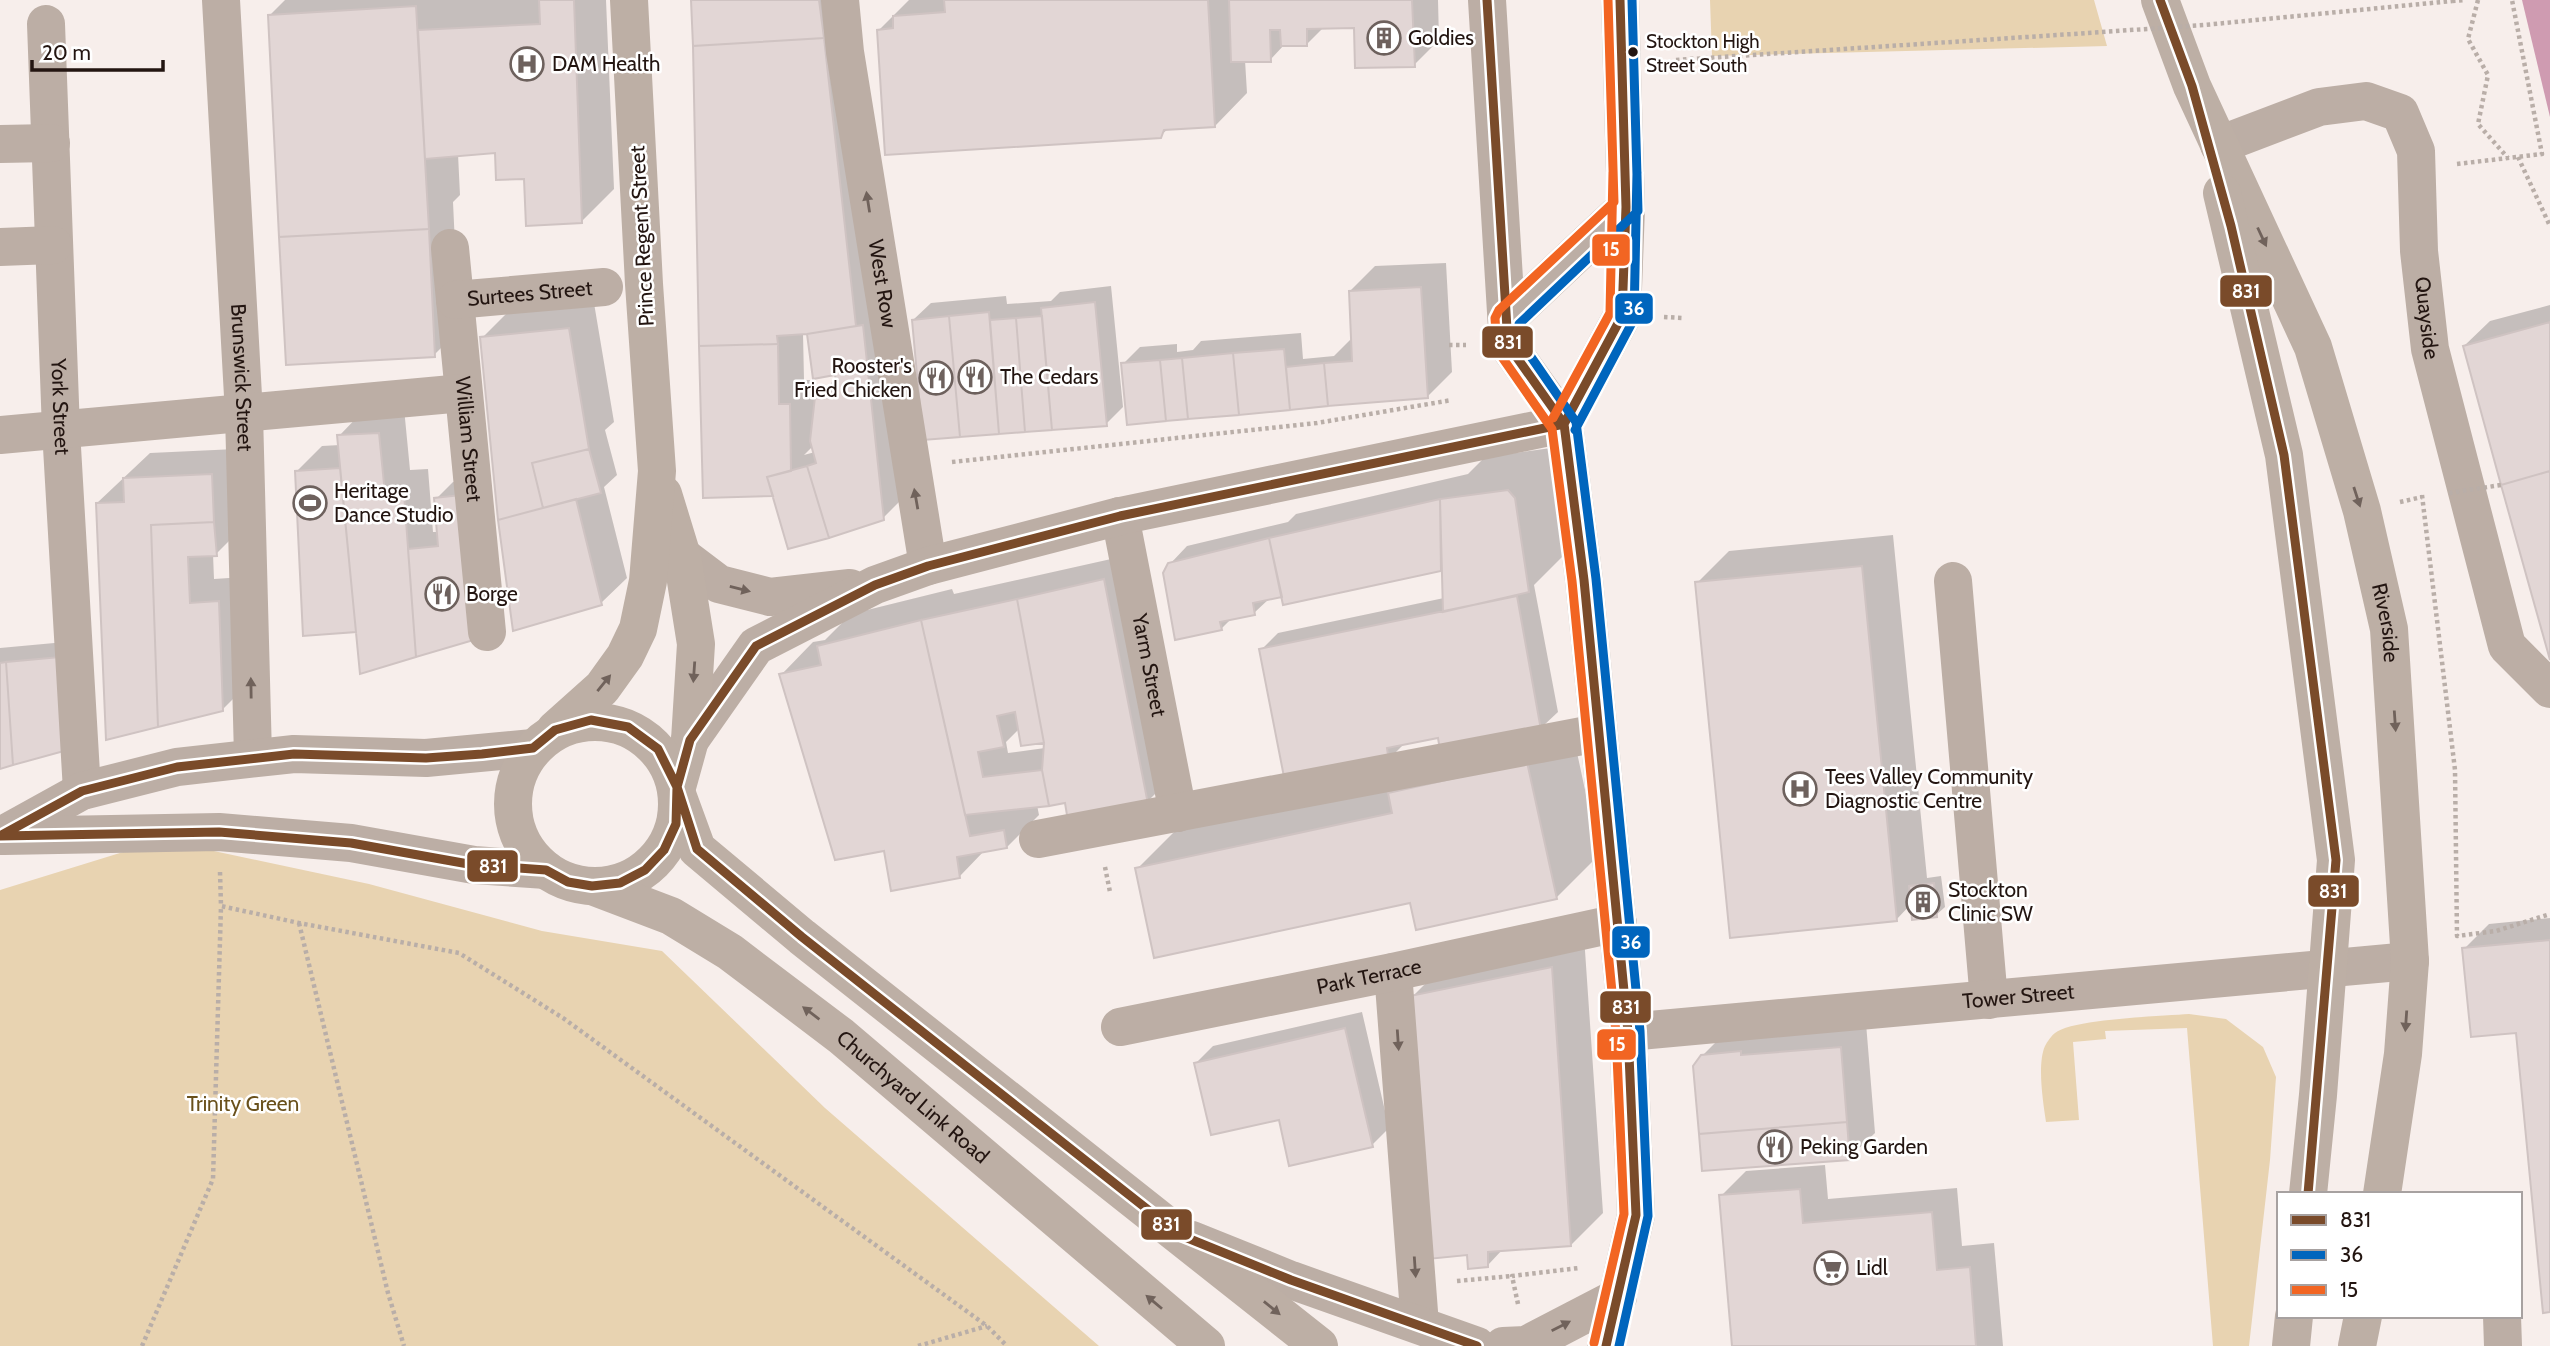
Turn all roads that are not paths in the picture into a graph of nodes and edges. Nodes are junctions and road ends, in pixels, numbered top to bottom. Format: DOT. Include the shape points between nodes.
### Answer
graph roads {
  1 [pos="221,0"];
  2 [pos="629,0"];
  3 [pos="840,0"];
  4 [pos="1487,0"];
  5 [pos="1620,0"];
  6 [pos="2160,0"];
  7 [pos="46,24"];
  8 [pos="2192,86"];
  9 [pos="51,142"];
  10 [pos="0,144"];
  11 [pos="2219,145"];
  12 [pos="1625,200"];
  13 [pos="53,245"];
  14 [pos="0,247"];
  15 [pos="450,248"];
  16 [pos="604,287"];
  17 [pos="455,300"];
  18 [pos="1507,319"];
  19 [pos="463,393"];
  20 [pos="244,414"];
  21 [pos="1564,424"];
  22 [pos="61,430"];
  23 [pos="0,435"];
  24 [pos="657,471"];
  25 [pos="1120,516"];
  26 [pos="682,556"];
  27 [pos="928,566"];
  28 [pos="1953,581"];
  29 [pos="875,585"];
  30 [pos="487,632"];
  31 [pos="2550,688"];
  32 [pos="1598,733"];
  33 [pos="544,739"];
  34 [pos="690,740"];
  35 [pos="253,757"];
  36 [pos="82,791"];
  37 [pos="678,792"];
  38 [pos="1178,813"];
  39 [pos="0,836"];
  40 [pos="1038,839"];
  41 [pos="546,870"];
  42 [pos="592,886"];
  43 [pos="1618,923"];
  44 [pos="2410,961"];
  45 [pos="2329,968"];
  46 [pos="1393,972"];
  47 [pos="1989,1000"];
  48 [pos="1120,1027"];
  49 [pos="1628,1032"];
  50 [pos="2308,1192"];
  51 [pos="2382,1192"];
  52 [pos="1180,1235"];
  53 [pos="1618,1297"];
  54 [pos="2294,1318"];
  55 [pos="2363,1318"];
  56 [pos="2502,1318"];
  57 [pos="1420,1325"];
  58 [pos="1206,1346"];
  59 [pos="1320,1346"];
  60 [pos="1477,1346"];
  61 [pos="1503,1346"];
  62 [pos="1605,1346"];
  63 [pos="2291,1346"];
  64 [pos="2357,1346"];
  65 [pos="2502,1346"];
  1 -- 20 [label="street, Brunswick Street"];
  2 -- 24 [label="main road, Prince Regent Street"];
  27 -- 3 [label="street, West Row, one-way"];
  4 -- 18 [label="street"];
  5 -- 12 [label="street"];
  6 -- 8 [label="main road, Riverside"];
  7 -- 9 [label="street, York Street"];
  8 -- 11 [label="main road, Riverside"];
  8 -- 45 [label="main road, Riverside" via="2231,226 2284,455 2336,860"];
  9 -- 10 [label="street"];
  9 -- 13 [label="street, York Street"];
  11 -- 31 [label="street, Quayside" via="2319,107 2365,101 2400,113 2416,151 2419,251 2430,349 2507,646"];
  11 -- 44 [label="main road, Riverside, one-way" via="2312,347 2362,512 2389,629"];
  12 -- 18 [label="street"];
  12 -- 21 [label="street" via="1622,316"];
  13 -- 14 [label="street"];
  13 -- 22 [label="street, York Street"];
  15 -- 17 [label="street, William Street"];
  16 -- 17 [label="street, Surtees Street"];
  17 -- 19 [label="street, William Street"];
  18 -- 21 [label="street" via="1508,345"];
  19 -- 20 [label="street"];
  19 -- 30 [label="street, William Street"];
  20 -- 22 [label="street"];
  35 -- 20 [label="street, Brunswick Street, one-way"];
  21 -- 25 [label="street"];
  21 -- 32 [label="street"];
  22 -- 23 [label="street"];
  22 -- 36 [label="street, York Street"];
  24 -- 26 [label="main road, Prince Regent Street"];
  33 -- 24 [label="main road, Prince Regent Street, one-way" via="601,688 638,629 648,581"];
  25 -- 27 [label="street"];
  25 -- 38 [label="street, Yarm Street"];
  26 -- 29 [label="street, one-way" via="719,584 770,597"];
  26 -- 34 [label="main road, Prince Regent Street, one-way" via="696,644"];
  27 -- 29 [label="street"];
  28 -- 47 [label="street"];
  29 -- 34 [label="street" via="756,646"];
  32 -- 38 [label="street"];
  32 -- 43 [label="street"];
  33 -- 35 [label="street" via="426,758"];
  33 -- 37 [label="main road" via="591,720 628,727 658,749"];
  33 -- 41 [label="main road" via="516,778 512,812 522,845"];
  34 -- 37 [label="main road, Prince Regent Street"];
  35 -- 36 [label="street" via="177,767"];
  36 -- 39 [label="street"];
  37 -- 42 [label="main road" via="676,824 664,850 645,870 620,883"];
  37 -- 52 [label="main road" via="697,849"];
  38 -- 40 [label="street"];
  39 -- 41 [label="street" via="219,832 352,843 474,865"];
  41 -- 42 [label="main road" via="568,882"];
  58 -- 42 [label="main road, Churchyard Link Road, one-way" via="841,1037 730,952 671,916"];
  43 -- 46 [label="street, Park Terrace"];
  43 -- 49 [label="street"];
  44 -- 45 [label="street, Tower Street"];
  44 -- 51 [label="main road, Riverside, one-way" via="2403,1054"];
  45 -- 47 [label="street, Tower Street"];
  45 -- 50 [label="main road, Riverside"];
  46 -- 48 [label="street, Park Terrace"];
  46 -- 57 [label="street, one-way"];
  47 -- 49 [label="street, Tower Street"];
  49 -- 53 [label="street" via="1636,1215"];
  52 -- 57 [label="street"];
  52 -- 59 [label="main road, one-way"];
  61 -- 53 [label="street, one-way" via="1526,1345"];
  53 -- 62 [label="street"];
  54 -- 63 [label="main road"];
  55 -- 64 [label="main road"];
  56 -- 65 [label="street"];
  57 -- 60 [label="street"];
}
